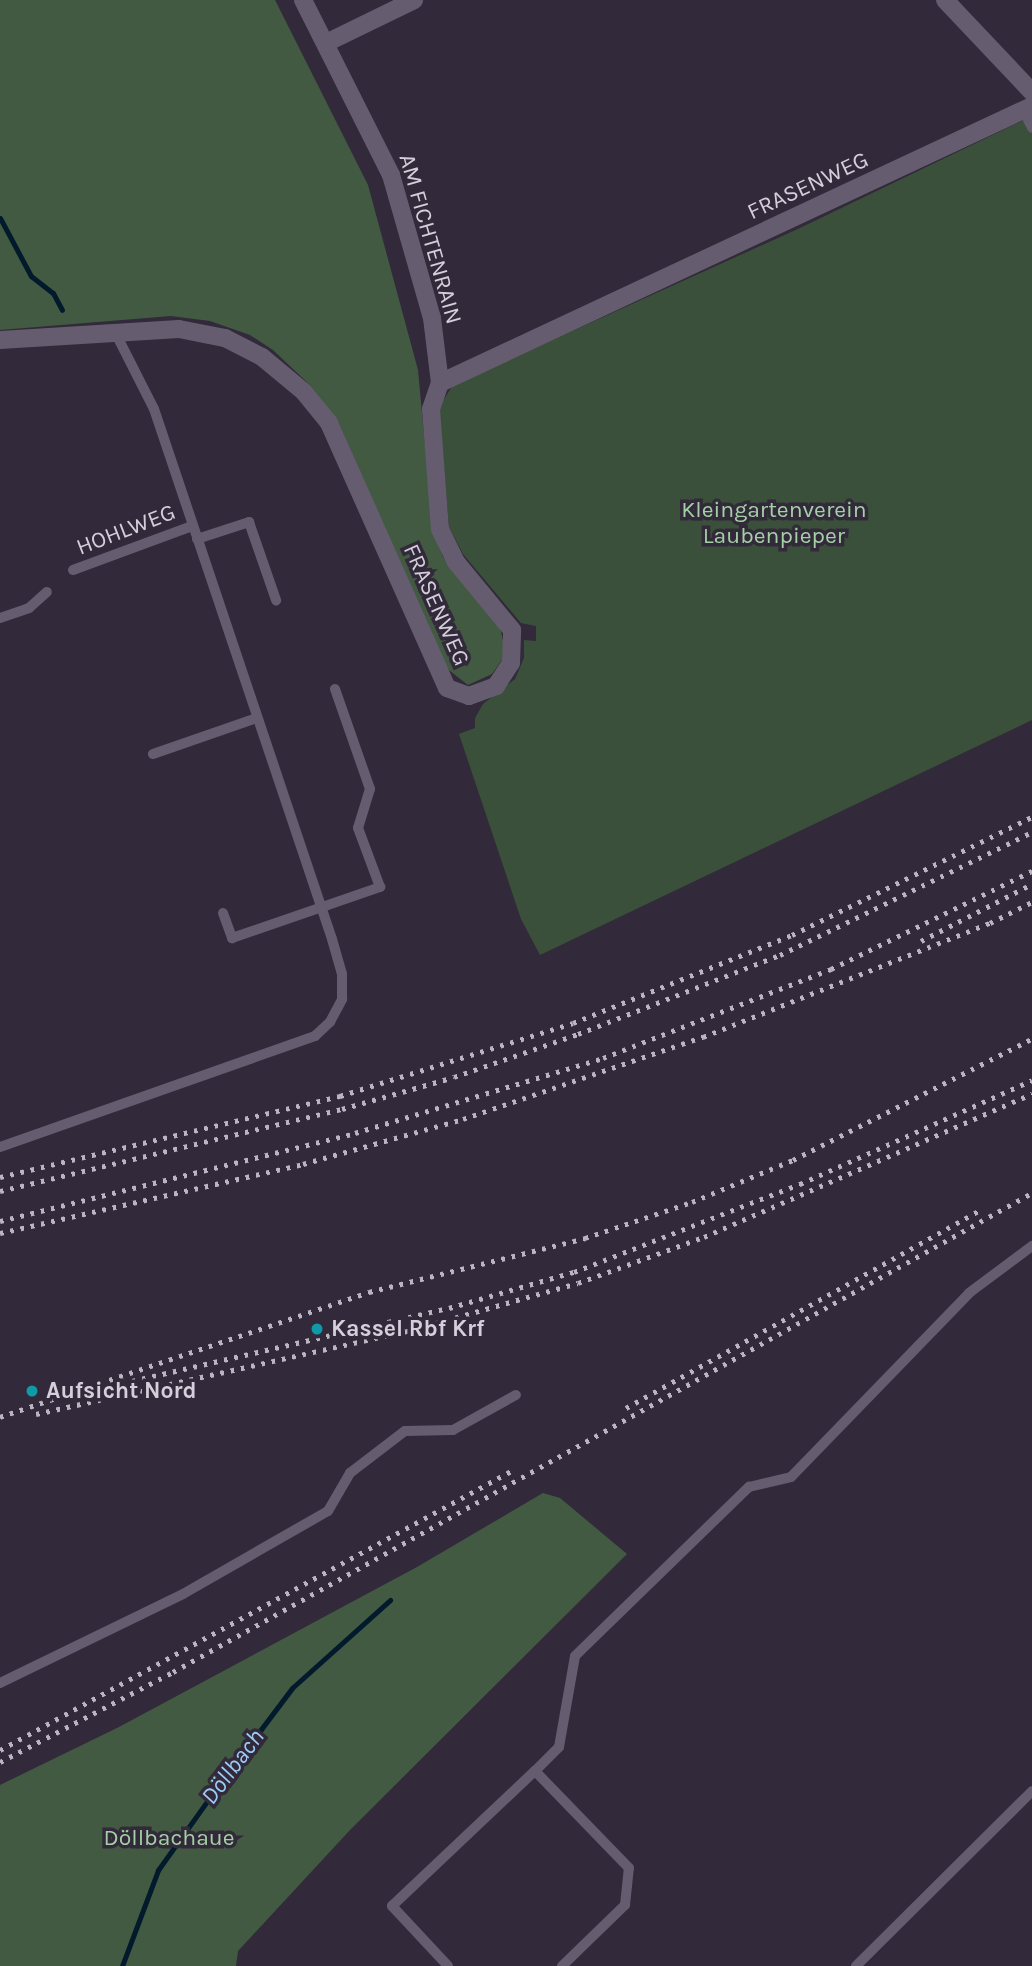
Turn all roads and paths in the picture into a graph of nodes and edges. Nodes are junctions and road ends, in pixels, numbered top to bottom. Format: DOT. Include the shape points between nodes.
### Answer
graph roads {
  1 [pos="303,0"];
  2 [pos="414,0"];
  3 [pos="945,0"];
  4 [pos="326,43"];
  5 [pos="1032,92"];
  6 [pos="1028,108"];
  7 [pos="1032,128"];
  8 [pos="114,332"];
  9 [pos="0,340"];
  10 [pos="440,383"];
  11 [pos="192,526"];
  12 [pos="197,539"];
  13 [pos="73,570"];
  14 [pos="47,592"];
  15 [pos="276,600"];
  16 [pos="0,618"];
  17 [pos="335,689"];
  18 [pos="257,718"];
  19 [pos="153,754"];
  20 [pos="322,909"];
  21 [pos="223,913"];
  22 [pos="0,1147"];
  23 [pos="1032,1246"];
  24 [pos="516,1395"];
  25 [pos="0,1682"];
  26 [pos="535,1771"];
  27 [pos="1032,1791"];
  28 [pos="448,1966"];
  29 [pos="562,1966"];
  30 [pos="856,1966"];
  1 -- 4 [label="street, AM FICHTENRAIN"];
  2 -- 4 [label="street"];
  3 -- 5 [label="street"];
  4 -- 10 [label="street, AM FICHTENRAIN" via="391,175 432,318"];
  6 -- 7 [label="lane"];
  6 -- 10 [label="street, FRASENWEG"];
  8 -- 9 [label="street, FRASENWEG"];
  8 -- 10 [label="street, FRASENWEG" via="205,331 262,356 304,393 328,423 447,688 469,696 496,686 512,663 512,630 456,562 440,529 431,409"];
  8 -- 11 [label="lane" via="155,409"];
  11 -- 12 [label="lane"];
  11 -- 13 [label="lane, HOHLWEG"];
  12 -- 15 [label="lane" via="249,522"];
  12 -- 18 [label="lane"];
  14 -- 16 [label="lane" via="29,608"];
  17 -- 20 [label="lane" via="370,789 358,828 380,887"];
  18 -- 19 [label="lane"];
  18 -- 20 [label="lane"];
  20 -- 21 [label="lane" via="232,938"];
  20 -- 22 [label="lane" via="342,974 342,999 330,1022 315,1036"];
  23 -- 26 [label="lane" via="969,1293 790,1478 749,1487 575,1656 559,1747"];
  24 -- 25 [label="lane" via="453,1430 405,1432 350,1474 328,1511 183,1594"];
  26 -- 28 [label="lane" via="392,1906"];
  26 -- 29 [label="lane" via="629,1868 625,1905"];
  27 -- 30 [label="lane"];
}
